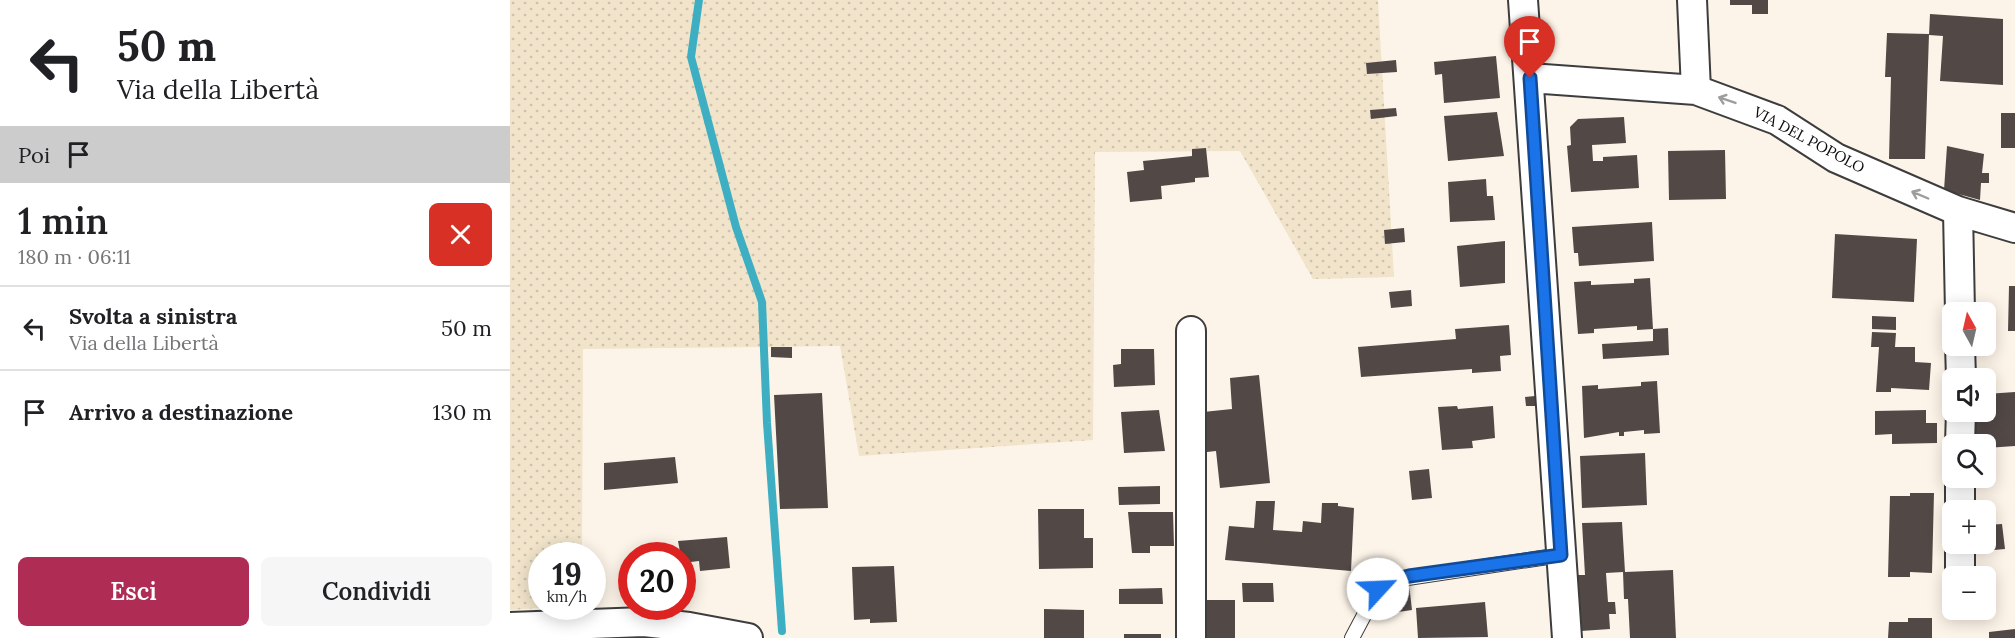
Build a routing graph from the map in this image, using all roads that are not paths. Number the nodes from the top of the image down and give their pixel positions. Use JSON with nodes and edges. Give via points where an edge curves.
{"nodes":[{"id":1,"x":1523,"y":0,"type":"edge"},
{"id":2,"x":1692,"y":0,"type":"edge"},
{"id":3,"x":1530,"y":78,"type":"junction"},
{"id":4,"x":1696,"y":90,"type":"junction"},
{"id":5,"x":1958,"y":211,"type":"junction"},
{"id":6,"x":2015,"y":228,"type":"edge"},
{"id":7,"x":1960,"y":302,"type":"edge"},
{"id":8,"x":1191,"y":331,"type":"dead end"},
{"id":9,"x":1561,"y":555,"type":"junction"},
{"id":10,"x":510,"y":627,"type":"edge"},
{"id":11,"x":748,"y":638,"type":"edge"},
{"id":12,"x":1191,"y":638,"type":"edge"},
{"id":13,"x":1352,"y":638,"type":"edge"},
{"id":14,"x":1567,"y":638,"type":"edge"}],
"edges":[{"from":1,"to":3,"type":"street"},
{"from":2,"to":4,"type":"street"},
{"from":3,"to":4,"type":"street","name":"VIA DEL POPOLO"},
{"from":3,"to":9,"type":"street"},
{"from":5,"to":4,"type":"street","name":"VIA DEL POPOLO","one_way":true,"via":[[1836,158],[1777,120]]},
{"from":5,"to":6,"type":"street","name":"VIA DEL POPOLO"},
{"from":5,"to":7,"type":"street"},
{"from":8,"to":12,"type":"street"},
{"from":9,"to":13,"type":"lane","via":[[1388,581],[1378,589]]},
{"from":9,"to":14,"type":"street"},
{"from":10,"to":11,"type":"street","via":[[644,622]]}]}
